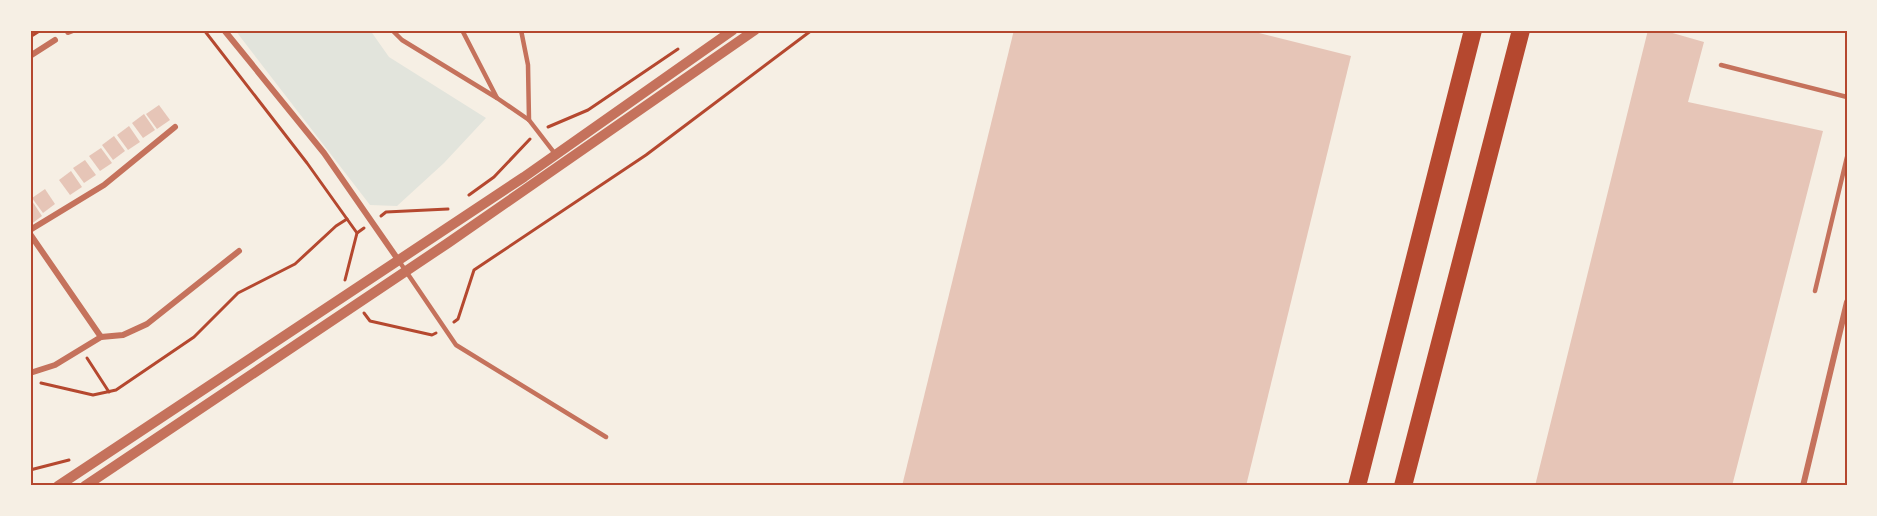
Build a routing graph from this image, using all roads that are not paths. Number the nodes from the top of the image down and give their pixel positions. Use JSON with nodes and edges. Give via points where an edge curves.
{"nodes":[{"id":1,"x":224,"y":30,"type":"edge"},
{"id":2,"x":392,"y":30,"type":"edge"},
{"id":3,"x":462,"y":30,"type":"edge"},
{"id":4,"x":521,"y":30,"type":"edge"},
{"id":5,"x":733,"y":30,"type":"edge"},
{"id":6,"x":755,"y":30,"type":"edge"},
{"id":7,"x":1473,"y":30,"type":"edge"},
{"id":8,"x":1521,"y":30,"type":"edge"},
{"id":9,"x":55,"y":40,"type":"dead end"},
{"id":10,"x":30,"y":56,"type":"edge"},
{"id":11,"x":1721,"y":65,"type":"dead end"},
{"id":12,"x":1847,"y":97,"type":"edge"},
{"id":13,"x":497,"y":98,"type":"junction"},
{"id":14,"x":529,"y":120,"type":"junction"},
{"id":15,"x":175,"y":127,"type":"dead end"},
{"id":16,"x":556,"y":155,"type":"junction"},
{"id":17,"x":1847,"y":157,"type":"edge"},
{"id":18,"x":30,"y":232,"type":"edge"},
{"id":19,"x":239,"y":251,"type":"dead end"},
{"id":20,"x":399,"y":261,"type":"junction"},
{"id":21,"x":405,"y":272,"type":"junction"},
{"id":22,"x":1815,"y":291,"type":"dead end"},
{"id":23,"x":1847,"y":302,"type":"edge"},
{"id":24,"x":1844,"y":330,"type":"edge"},
{"id":25,"x":100,"y":337,"type":"junction"},
{"id":26,"x":30,"y":373,"type":"edge"},
{"id":27,"x":606,"y":437,"type":"dead end"},
{"id":28,"x":68,"y":479,"type":"junction"},
{"id":29,"x":48,"y":486,"type":"edge"},
{"id":30,"x":58,"y":486,"type":"edge"},
{"id":31,"x":85,"y":486,"type":"edge"},
{"id":32,"x":1357,"y":486,"type":"edge"},
{"id":33,"x":1403,"y":486,"type":"edge"},
{"id":34,"x":1803,"y":486,"type":"edge"}],
"edges":[{"from":1,"to":20,"type":"street","via":[[324,153]]},
{"from":2,"to":13,"type":"lane"},
{"from":3,"to":13,"type":"lane"},
{"from":4,"to":14,"type":"lane","via":[[528,65]]},
{"from":5,"to":16,"type":"street"},
{"from":6,"to":21,"type":"street"},
{"from":7,"to":32,"type":"highway"},
{"from":8,"to":33,"type":"highway"},
{"from":9,"to":10,"type":"street"},
{"from":11,"to":12,"type":"lane"},
{"from":13,"to":14,"type":"lane"},
{"from":14,"to":16,"type":"lane"},
{"from":15,"to":18,"type":"street","via":[[104,185]]},
{"from":16,"to":20,"type":"street"},
{"from":17,"to":22,"type":"lane"},
{"from":18,"to":25,"type":"street"},
{"from":19,"to":25,"type":"street","via":[[147,324],[123,335]]},
{"from":20,"to":21,"type":"lane"},
{"from":20,"to":28,"type":"street"},
{"from":21,"to":27,"type":"lane","via":[[456,345]]},
{"from":21,"to":31,"type":"street"},
{"from":23,"to":24,"type":"street"},
{"from":24,"to":34,"type":"street"},
{"from":25,"to":26,"type":"street","via":[[55,365]]},
{"from":28,"to":29,"type":"street"},
{"from":28,"to":30,"type":"street"}]}
